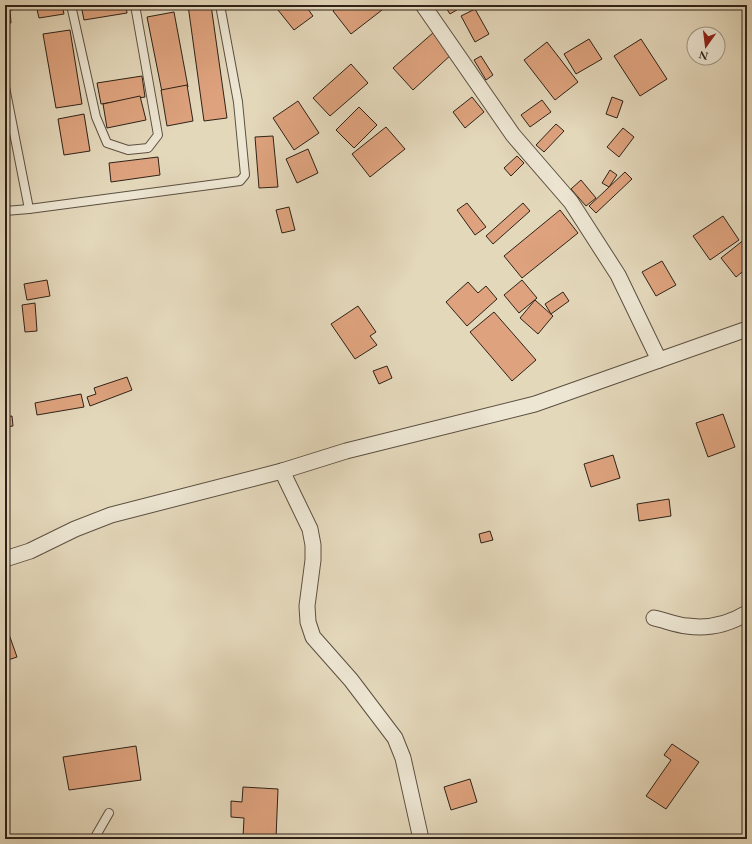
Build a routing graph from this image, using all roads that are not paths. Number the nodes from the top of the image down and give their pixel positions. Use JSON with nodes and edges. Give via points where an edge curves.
{"nodes":[{"id":1,"x":71,"y":5,"type":"edge"},
{"id":2,"x":134,"y":5,"type":"edge"},
{"id":3,"x":220,"y":5,"type":"edge"},
{"id":4,"x":423,"y":5,"type":"edge"},
{"id":5,"x":5,"y":87,"type":"edge"},
{"id":6,"x":29,"y":209,"type":"junction"},
{"id":7,"x":5,"y":210,"type":"edge"},
{"id":8,"x":747,"y":328,"type":"edge"},
{"id":9,"x":659,"y":360,"type":"junction"},
{"id":10,"x":282,"y":471,"type":"junction"},
{"id":11,"x":5,"y":560,"type":"edge"},
{"id":12,"x":747,"y":613,"type":"edge"},
{"id":13,"x":654,"y":618,"type":"dead end"},
{"id":14,"x":108,"y":813,"type":"dead end"},
{"id":15,"x":94,"y":839,"type":"edge"},
{"id":16,"x":421,"y":839,"type":"edge"}],
"edges":[{"from":1,"to":2,"type":"lane","via":[[96,116],[107,143],[128,150],[148,148],[158,135]]},
{"from":3,"to":6,"type":"lane","via":[[238,102],[245,175],[240,181]]},
{"from":4,"to":9,"type":"street","via":[[513,135],[571,202],[618,275]]},
{"from":5,"to":6,"type":"lane"},
{"from":6,"to":7,"type":"lane"},
{"from":8,"to":9,"type":"street"},
{"from":9,"to":10,"type":"street","via":[[535,404],[346,451]]},
{"from":10,"to":11,"type":"street","via":[[111,515]]},
{"from":10,"to":16,"type":"street","via":[[310,530],[313,545],[306,606],[313,637],[351,680],[394,738],[403,758]]},
{"from":12,"to":13,"type":"street","via":[[714,626],[686,626]]},
{"from":14,"to":15,"type":"lane"}]}
